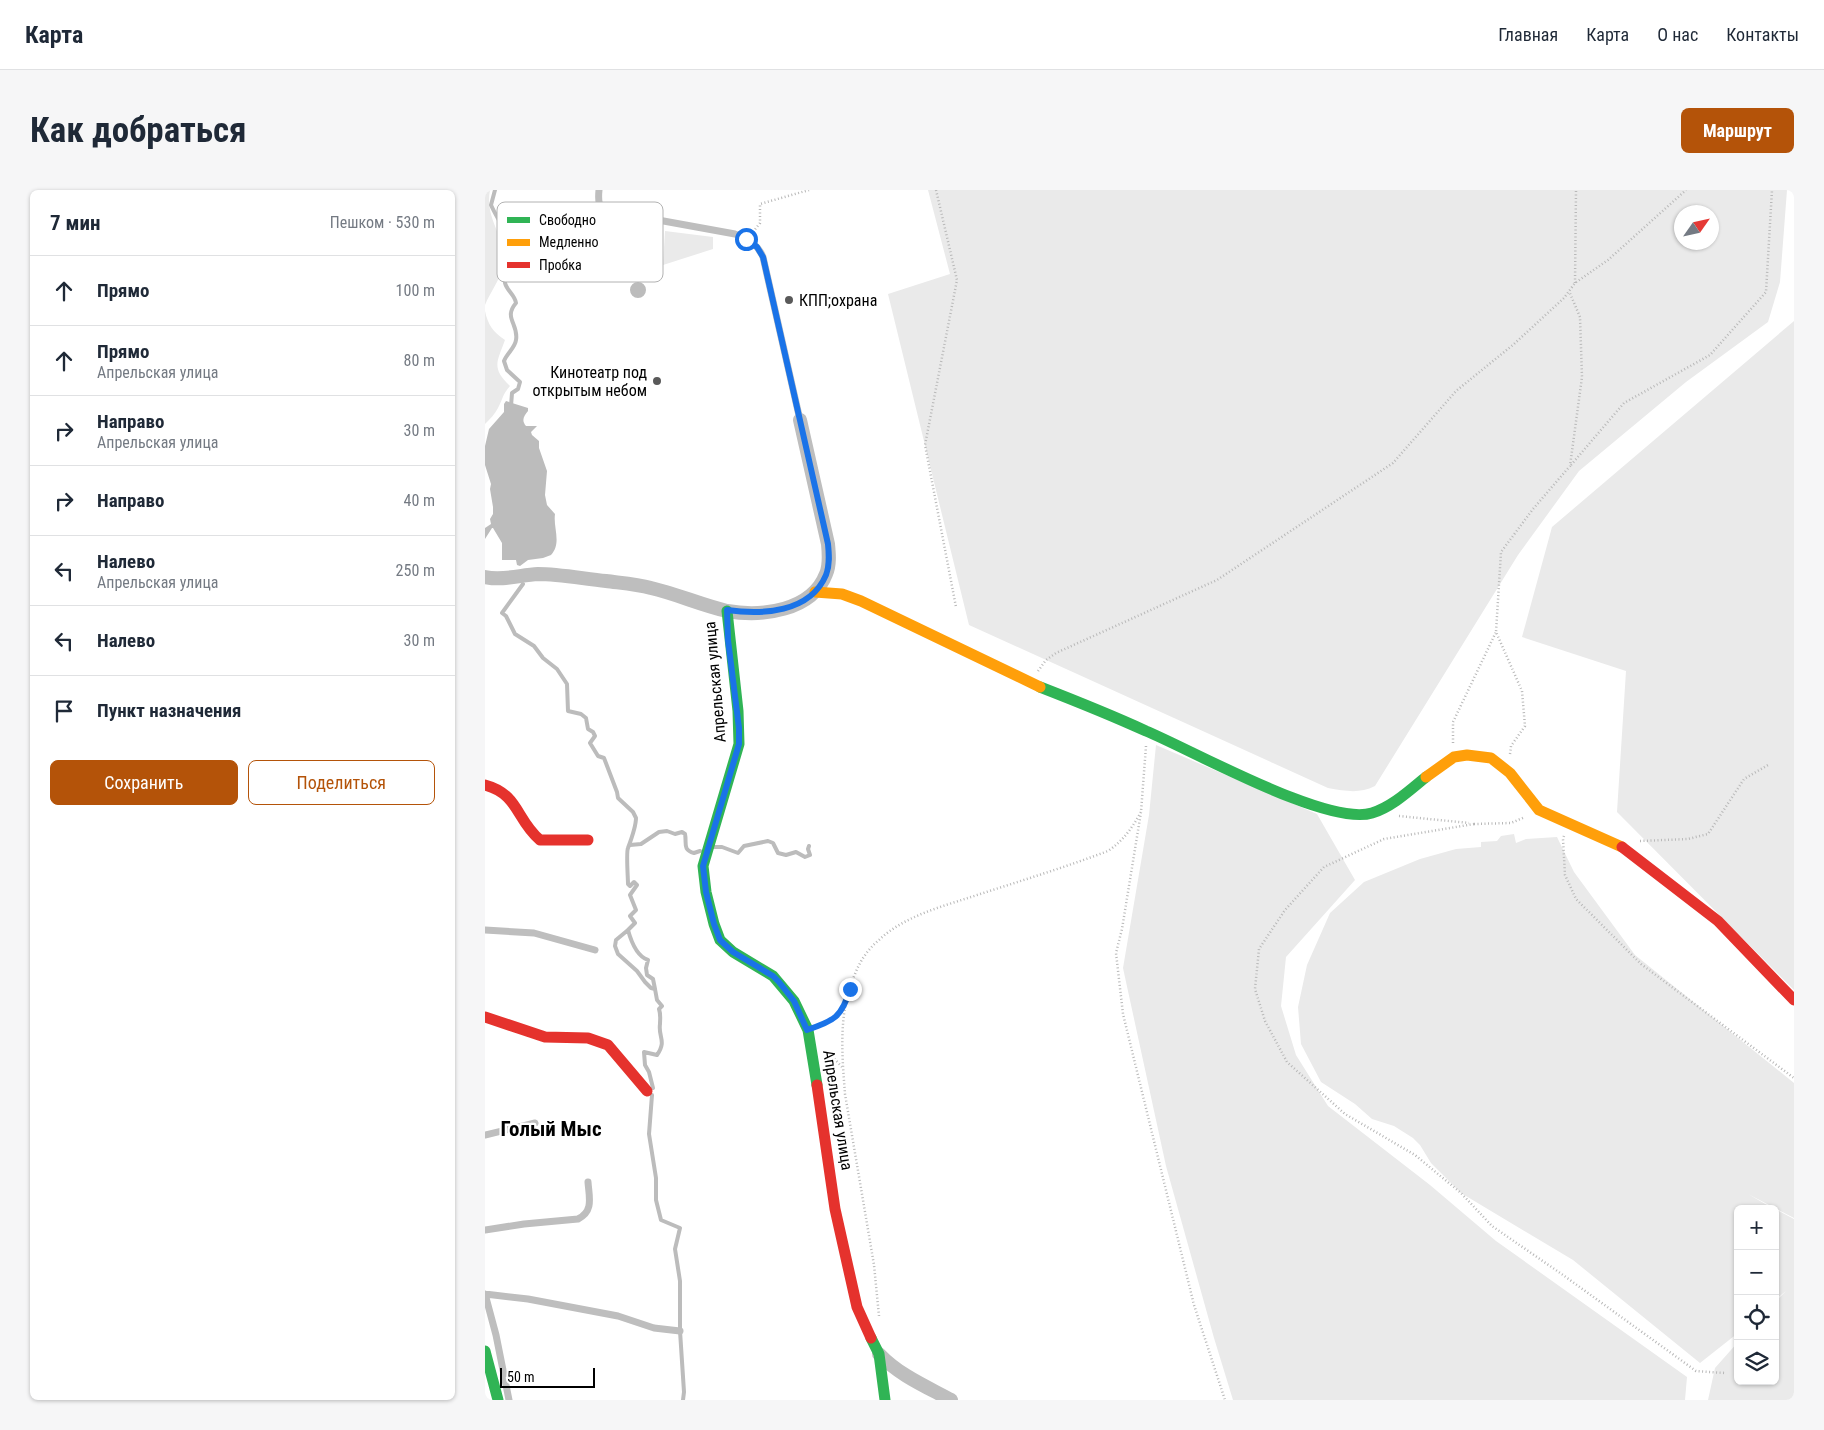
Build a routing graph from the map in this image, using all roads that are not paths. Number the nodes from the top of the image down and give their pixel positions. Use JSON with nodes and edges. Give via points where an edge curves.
{"nodes":[{"id":1,"x":663,"y":221,"type":"edge"},
{"id":2,"x":801,"y":420,"type":"joint"},
{"id":3,"x":485,"y":576,"type":"edge"},
{"id":4,"x":815,"y":592,"type":"junction"},
{"id":5,"x":727,"y":610,"type":"junction"},
{"id":6,"x":485,"y":785,"type":"edge"},
{"id":7,"x":588,"y":840,"type":"dead end"},
{"id":8,"x":485,"y":930,"type":"edge"},
{"id":9,"x":595,"y":950,"type":"dead end"},
{"id":10,"x":1794,"y":1000,"type":"edge"},
{"id":11,"x":485,"y":1017,"type":"edge"},
{"id":12,"x":647,"y":1091,"type":"dead end"},
{"id":13,"x":535,"y":1123,"type":"dead end"},
{"id":14,"x":485,"y":1135,"type":"edge"},
{"id":15,"x":588,"y":1182,"type":"dead end"},
{"id":16,"x":485,"y":1230,"type":"edge"},
{"id":17,"x":485,"y":1294,"type":"edge"},
{"id":18,"x":680,"y":1331,"type":"dead end"},
{"id":19,"x":485,"y":1352,"type":"edge"},
{"id":20,"x":879,"y":1354,"type":"junction"},
{"id":21,"x":498,"y":1400,"type":"edge"},
{"id":22,"x":509,"y":1400,"type":"edge"},
{"id":23,"x":885,"y":1400,"type":"edge"},
{"id":24,"x":951,"y":1400,"type":"edge"}],
"edges":[{"from":1,"to":2,"type":"lane","via":[[735,234],[757,247],[763,257]]},
{"from":2,"to":4,"type":"street","via":[[828,544],[826,574]]},
{"from":3,"to":5,"type":"street","via":[[505,579],[538,574],[607,581],[651,588]]},
{"from":4,"to":5,"type":"street","via":[[798,604],[777,610]]},
{"from":4,"to":10,"type":"street","via":[[842,594],[861,601],[1031,683],[1147,731],[1267,788],[1335,812],[1372,813],[1398,799],[1454,757],[1491,758],[1510,773],[1539,810],[1629,851],[1718,921]]},
{"from":5,"to":20,"type":"street","name":"Апрельская улица","via":[[739,744],[703,866],[706,892],[720,940],[779,982],[794,1001],[807,1030],[835,1209],[857,1307]]},
{"from":6,"to":7,"type":"street","via":[[499,789],[511,799],[531,831],[541,840]]},
{"from":8,"to":9,"type":"lane","via":[[534,932]]},
{"from":11,"to":12,"type":"street","via":[[545,1037],[588,1038],[608,1045]]},
{"from":13,"to":14,"type":"lane"},
{"from":15,"to":16,"type":"lane","via":[[590,1204],[584,1216],[578,1219]]},
{"from":17,"to":18,"type":"lane","via":[[618,1316],[654,1328]]},
{"from":17,"to":22,"type":"lane"},
{"from":19,"to":21,"type":"street"},
{"from":20,"to":23,"type":"street","name":"Апрельская улица"},
{"from":20,"to":24,"type":"street","name":"Апрельская улица","via":[[903,1374]]}]}
